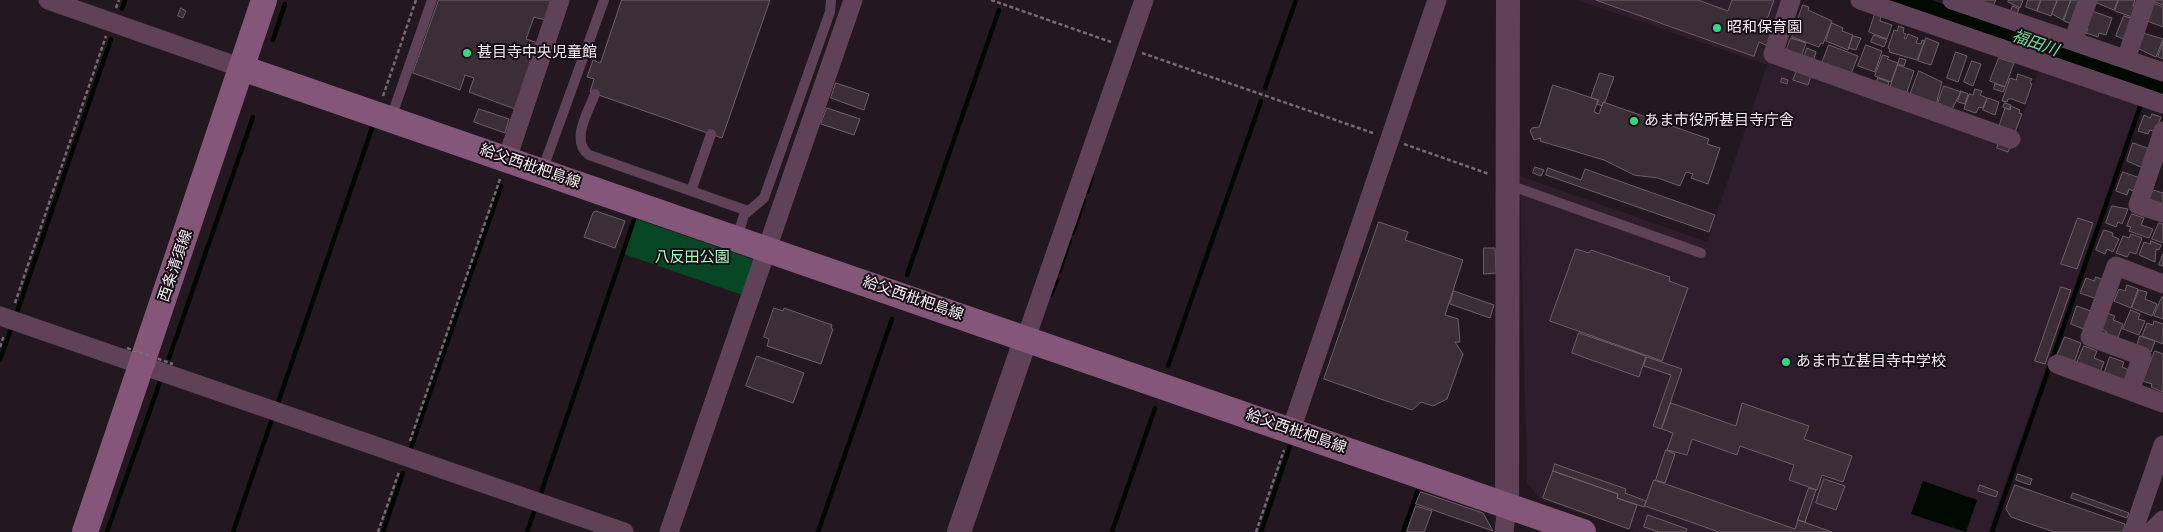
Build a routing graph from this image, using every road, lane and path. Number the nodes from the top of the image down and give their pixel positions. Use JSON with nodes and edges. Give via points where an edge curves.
{"nodes":[{"id":1,"x":48,"y":0,"type":"edge"},
{"id":2,"x":118,"y":0,"type":"edge"},
{"id":3,"x":264,"y":0,"type":"edge"},
{"id":4,"x":416,"y":0,"type":"edge"},
{"id":5,"x":432,"y":0,"type":"edge"},
{"id":6,"x":560,"y":0,"type":"edge"},
{"id":7,"x":604,"y":0,"type":"edge"},
{"id":8,"x":831,"y":0,"type":"edge"},
{"id":9,"x":853,"y":0,"type":"edge"},
{"id":10,"x":990,"y":0,"type":"edge"},
{"id":11,"x":1144,"y":0,"type":"edge"},
{"id":12,"x":1437,"y":0,"type":"edge"},
{"id":13,"x":1508,"y":0,"type":"edge"},
{"id":14,"x":1791,"y":0,"type":"edge"},
{"id":15,"x":1860,"y":0,"type":"edge"},
{"id":16,"x":1952,"y":0,"type":"edge"},
{"id":17,"x":2088,"y":0,"type":"edge"},
{"id":18,"x":2146,"y":0,"type":"edge"},
{"id":19,"x":111,"y":22,"type":"junction"},
{"id":20,"x":2074,"y":41,"type":"junction"},
{"id":21,"x":1128,"y":48,"type":"junction"},
{"id":22,"x":2126,"y":59,"type":"junction"},
{"id":23,"x":242,"y":68,"type":"junction"},
{"id":24,"x":2163,"y":72,"type":"edge"},
{"id":25,"x":595,"y":94,"type":"dead end"},
{"id":26,"x":2163,"y":104,"type":"edge"},
{"id":27,"x":384,"y":116,"type":"junction"},
{"id":28,"x":2163,"y":130,"type":"edge"},
{"id":29,"x":711,"y":134,"type":"dead end"},
{"id":30,"x":1390,"y":139,"type":"junction"},
{"id":31,"x":2011,"y":139,"type":"dead end"},
{"id":32,"x":507,"y":159,"type":"junction"},
{"id":33,"x":542,"y":171,"type":"junction"},
{"id":34,"x":1509,"y":183,"type":"junction"},
{"id":35,"x":691,"y":191,"type":"junction"},
{"id":36,"x":748,"y":211,"type":"junction"},
{"id":37,"x":2163,"y":213,"type":"edge"},
{"id":38,"x":737,"y":238,"type":"junction"},
{"id":39,"x":767,"y":249,"type":"junction"},
{"id":40,"x":1702,"y":253,"type":"dead end"},
{"id":41,"x":2163,"y":284,"type":"edge"},
{"id":42,"x":5,"y":317,"type":"edge"},
{"id":43,"x":1026,"y":338,"type":"junction"},
{"id":44,"x":0,"y":347,"type":"edge"},
{"id":45,"x":135,"y":357,"type":"junction"},
{"id":46,"x":173,"y":364,"type":"dead end"},
{"id":47,"x":2057,"y":364,"type":"dead end"},
{"id":48,"x":2130,"y":391,"type":"junction"},
{"id":49,"x":2163,"y":403,"type":"edge"},
{"id":50,"x":1290,"y":430,"type":"junction"},
{"id":51,"x":2163,"y":445,"type":"edge"},
{"id":52,"x":404,"y":456,"type":"junction"},
{"id":53,"x":1507,"y":505,"type":"junction"},
{"id":54,"x":2163,"y":520,"type":"edge"},
{"id":55,"x":612,"y":530,"type":"edge"},
{"id":56,"x":85,"y":532,"type":"edge"},
{"id":57,"x":378,"y":532,"type":"edge"},
{"id":58,"x":669,"y":532,"type":"edge"},
{"id":59,"x":959,"y":532,"type":"edge"},
{"id":60,"x":1256,"y":532,"type":"edge"},
{"id":61,"x":1504,"y":532,"type":"edge"},
{"id":62,"x":1583,"y":532,"type":"edge"},
{"id":63,"x":2133,"y":532,"type":"edge"},
{"id":64,"x":2151,"y":532,"type":"edge"}],
"edges":[{"from":1,"to":19,"type":"street"},
{"from":2,"to":19,"type":"path"},
{"from":3,"to":23,"type":"main road","name":"西条清須線"},
{"from":4,"to":27,"type":"path"},
{"from":5,"to":27,"type":"lane"},
{"from":6,"to":32,"type":"street"},
{"from":7,"to":33,"type":"lane"},
{"from":8,"to":36,"type":"lane","via":[[830,12],[764,198]]},
{"from":9,"to":39,"type":"street"},
{"from":10,"to":21,"type":"path"},
{"from":11,"to":21,"type":"street"},
{"from":12,"to":30,"type":"street"},
{"from":13,"to":34,"type":"street"},
{"from":14,"to":31,"type":"street","via":[[1773,54]]},
{"from":15,"to":26,"type":"street"},
{"from":16,"to":20,"type":"street"},
{"from":17,"to":20,"type":"street"},
{"from":18,"to":22,"type":"street"},
{"from":19,"to":23,"type":"street"},
{"from":19,"to":42,"type":"path"},
{"from":20,"to":22,"type":"street"},
{"from":21,"to":30,"type":"path"},
{"from":21,"to":43,"type":"street"},
{"from":22,"to":24,"type":"street"},
{"from":23,"to":27,"type":"main road","name":"給父西枇杷島線"},
{"from":23,"to":45,"type":"main road","name":"西条清須線"},
{"from":25,"to":35,"type":"lane","via":[[580,136],[583,151]]},
{"from":27,"to":32,"type":"main road","name":"給父西枇杷島線"},
{"from":28,"to":37,"type":"street","via":[[2138,205]]},
{"from":29,"to":35,"type":"lane"},
{"from":30,"to":34,"type":"path"},
{"from":30,"to":50,"type":"street"},
{"from":32,"to":33,"type":"main road","name":"給父西枇杷島線"},
{"from":32,"to":52,"type":"path"},
{"from":33,"to":38,"type":"main road","name":"給父西枇杷島線"},
{"from":34,"to":40,"type":"lane"},
{"from":34,"to":53,"type":"street"},
{"from":35,"to":36,"type":"lane"},
{"from":36,"to":38,"type":"lane"},
{"from":38,"to":39,"type":"main road","name":"給父西枇杷島線"},
{"from":39,"to":43,"type":"main road","name":"給父西枇杷島線"},
{"from":39,"to":58,"type":"street"},
{"from":41,"to":48,"type":"street","via":[[2116,266],[2090,338],[2142,356]]},
{"from":42,"to":44,"type":"path"},
{"from":42,"to":45,"type":"street"},
{"from":43,"to":50,"type":"main road","name":"給父西枇杷島線"},
{"from":43,"to":59,"type":"street"},
{"from":45,"to":46,"type":"path","bridge":true},
{"from":45,"to":52,"type":"street"},
{"from":45,"to":56,"type":"main road","name":"西条清須線"},
{"from":47,"to":48,"type":"street"},
{"from":48,"to":49,"type":"street"},
{"from":50,"to":53,"type":"main road","name":"給父西枇杷島線"},
{"from":50,"to":60,"type":"path"},
{"from":51,"to":63,"type":"street"},
{"from":52,"to":55,"type":"street"},
{"from":52,"to":57,"type":"path"},
{"from":53,"to":61,"type":"street"},
{"from":53,"to":62,"type":"main road","name":"給父西枇杷島線"},
{"from":54,"to":64,"type":"street"}]}
